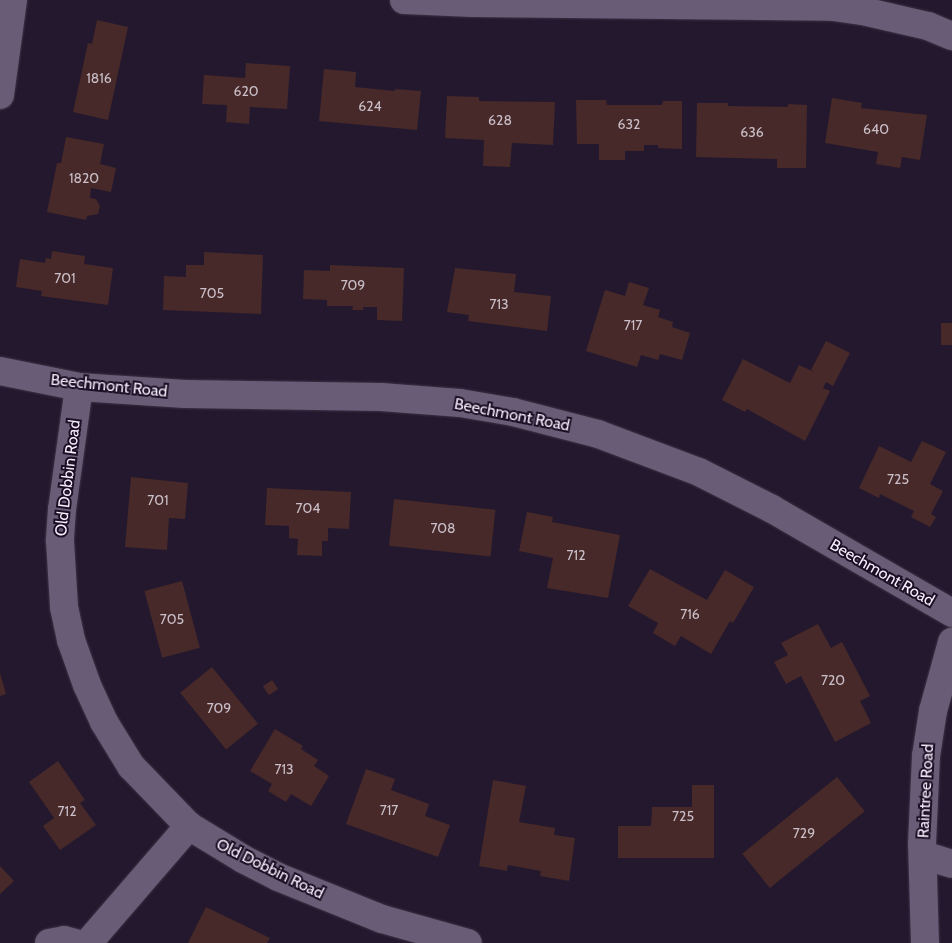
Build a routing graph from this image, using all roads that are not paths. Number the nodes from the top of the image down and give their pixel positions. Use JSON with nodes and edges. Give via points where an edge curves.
{"nodes":[{"id":1,"x":13,"y":0,"type":"edge"},
{"id":2,"x":404,"y":0,"type":"edge"},
{"id":3,"x":791,"y":3,"type":"edge"},
{"id":4,"x":952,"y":36,"type":"edge"},
{"id":5,"x":0,"y":95,"type":"edge"},
{"id":6,"x":0,"y":372,"type":"edge"},
{"id":7,"x":79,"y":387,"type":"junction"},
{"id":8,"x":952,"y":614,"type":"edge"},
{"id":9,"x":952,"y":642,"type":"edge"},
{"id":10,"x":189,"y":826,"type":"junction"},
{"id":11,"x":923,"y":855,"type":"junction"},
{"id":12,"x":952,"y":864,"type":"edge"},
{"id":13,"x":49,"y":943,"type":"edge"},
{"id":14,"x":75,"y":943,"type":"edge"},
{"id":15,"x":88,"y":943,"type":"edge"},
{"id":16,"x":468,"y":943,"type":"edge"},
{"id":17,"x":925,"y":943,"type":"edge"}],
"edges":[{"from":1,"to":5,"type":"street"},
{"from":2,"to":3,"type":"street","via":[[492,4]]},
{"from":3,"to":4,"type":"street","via":[[863,11],[928,26]]},
{"from":6,"to":7,"type":"street","name":"Beechmont Road"},
{"from":7,"to":8,"type":"street","name":"Beechmont Road","via":[[186,394],[381,397],[460,403],[513,412],[598,434],[699,472],[772,509]]},
{"from":7,"to":10,"type":"street","name":"Old Dobbin Road","via":[[60,541],[64,607],[71,640],[104,722],[131,766]]},
{"from":9,"to":11,"type":"street","name":"Raintree Road","via":[[933,711],[926,756]]},
{"from":10,"to":15,"type":"street"},
{"from":10,"to":16,"type":"street","name":"Old Dobbin Road","via":[[278,877],[382,918]]},
{"from":11,"to":12,"type":"street"},
{"from":11,"to":17,"type":"street","name":"Raintree Road"},
{"from":13,"to":14,"type":"street","via":[[64,940]]}]}
